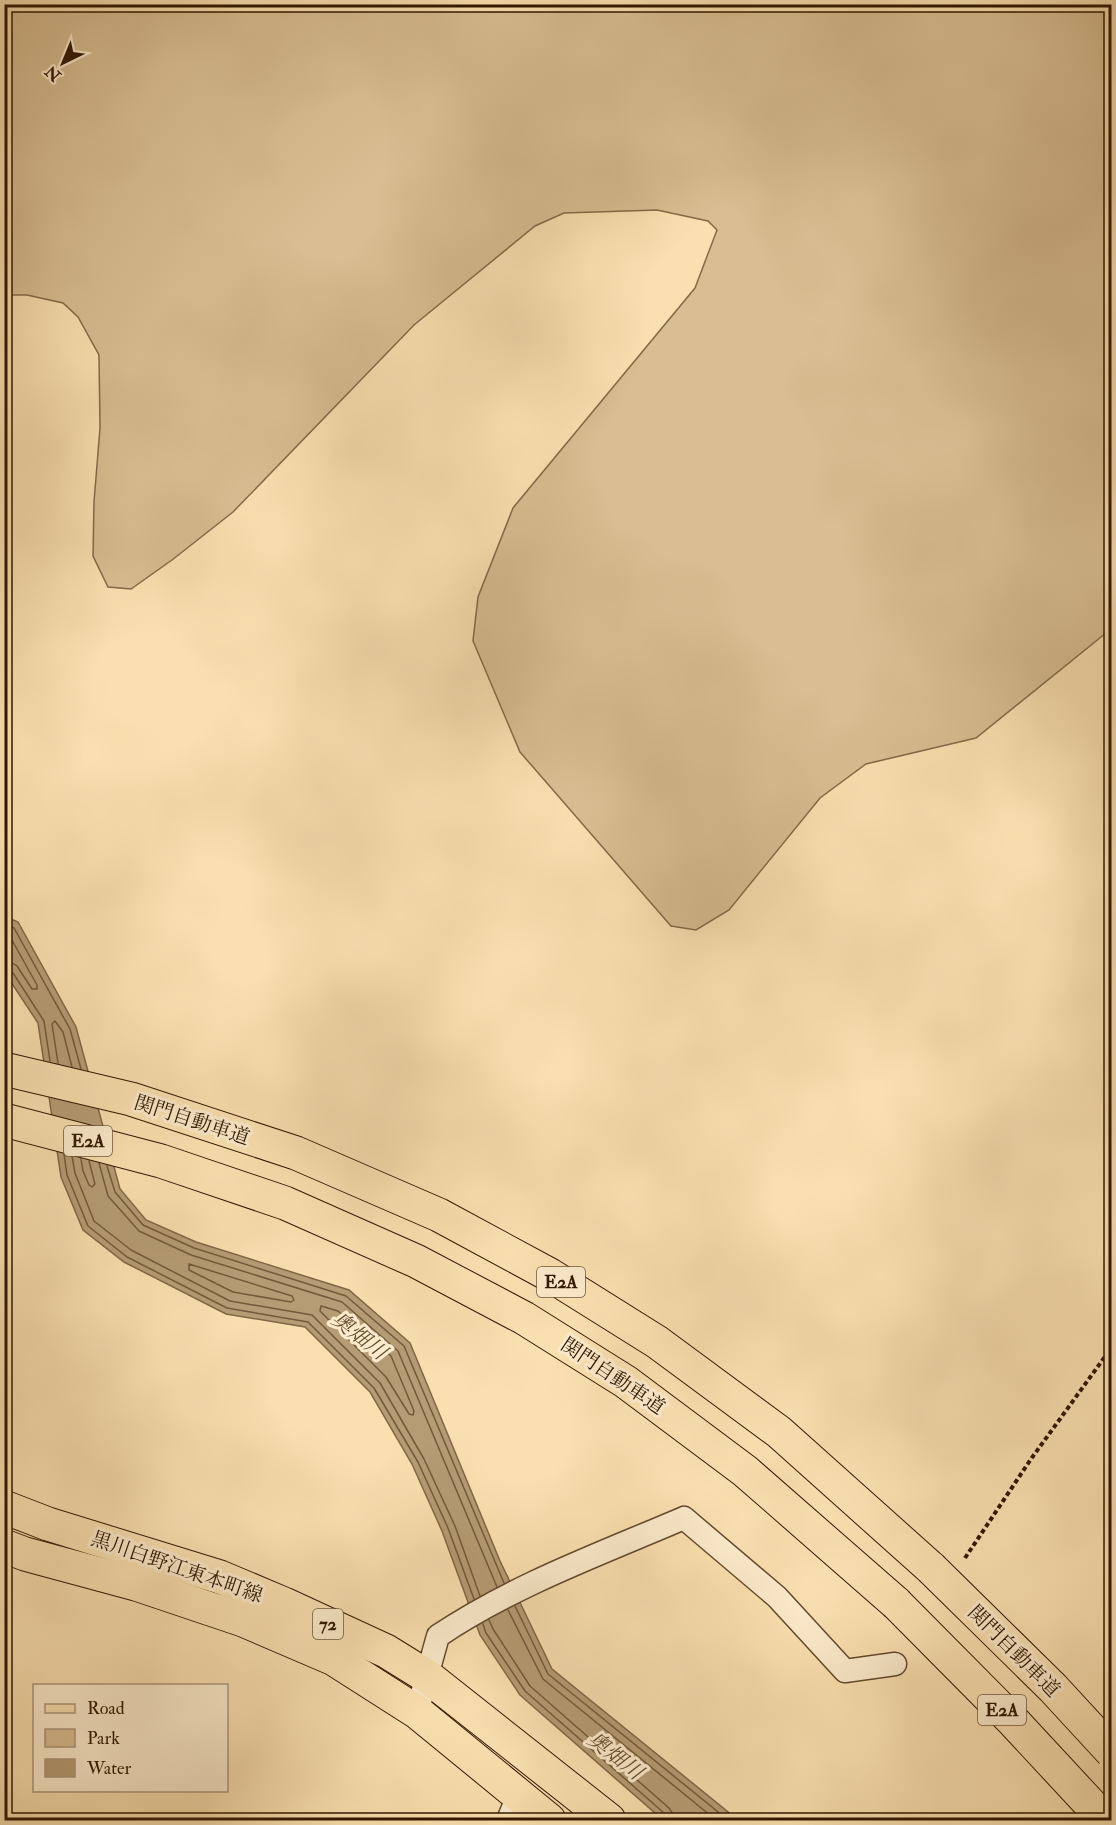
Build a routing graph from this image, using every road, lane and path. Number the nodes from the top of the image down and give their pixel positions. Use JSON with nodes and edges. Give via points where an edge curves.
{"nodes":[{"id":1,"x":4,"y":1069,"type":"edge"},
{"id":2,"x":10,"y":1121,"type":"edge"},
{"id":3,"x":1112,"y":1347,"type":"edge"},
{"id":4,"x":4,"y":1508,"type":"edge"},
{"id":5,"x":4,"y":1546,"type":"edge"},
{"id":6,"x":945,"y":1567,"type":"junction"},
{"id":7,"x":895,"y":1664,"type":"dead end"},
{"id":8,"x":428,"y":1677,"type":"junction"},
{"id":9,"x":417,"y":1712,"type":"junction"},
{"id":10,"x":1112,"y":1752,"type":"edge"},
{"id":11,"x":513,"y":1808,"type":"edge"},
{"id":12,"x":549,"y":1821,"type":"edge"},
{"id":13,"x":609,"y":1821,"type":"edge"},
{"id":14,"x":1105,"y":1821,"type":"edge"}],
"edges":[{"from":1,"to":6,"type":"main road","name":"関門自動車道","number":"E2A","via":[[131,1099],[296,1153],[439,1215],[550,1275],[657,1342],[779,1432]]},
{"from":2,"to":14,"type":"main road","name":"関門自動車道","number":"E2A","bridge":true,"via":[[161,1161],[285,1203],[416,1261],[524,1318],[626,1382],[745,1471],[896,1603]]},
{"from":3,"to":6,"type":"path","via":[[1031,1459]]},
{"from":4,"to":8,"type":"main road","name":"黒川白野江東本町線","number":"72","via":[[220,1577],[386,1651]]},
{"from":5,"to":9,"type":"main road","name":"黒川白野江東本町線","number":"72","via":[[243,1620],[334,1659]]},
{"from":6,"to":10,"type":"main road","name":"関門自動車道","number":"E2A","bridge":true},
{"from":7,"to":8,"type":"street","via":[[845,1671],[777,1597],[684,1518],[518,1589],[465,1618],[438,1636]]},
{"from":8,"to":9,"type":"street"},
{"from":8,"to":13,"type":"main road","name":"黒川白野江東本町線","number":"72"},
{"from":9,"to":11,"type":"main road","name":"黒川白野江東本町線","number":"72"},
{"from":11,"to":12,"type":"main road","name":"黒川白野江東本町線","number":"72"}]}
